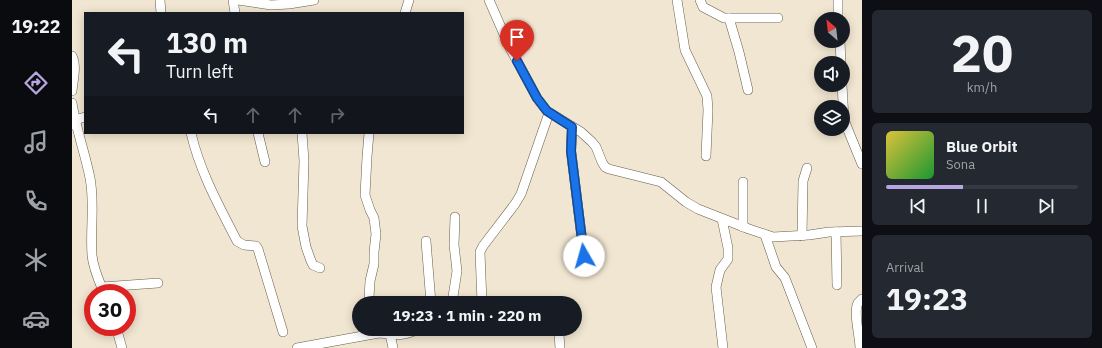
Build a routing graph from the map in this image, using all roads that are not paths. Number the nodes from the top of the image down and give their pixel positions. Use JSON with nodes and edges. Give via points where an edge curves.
{"nodes":[{"id":1,"x":160,"y":0,"type":"edge"},
{"id":2,"x":233,"y":0,"type":"edge"},
{"id":3,"x":238,"y":0,"type":"edge"},
{"id":4,"x":314,"y":0,"type":"edge"},
{"id":5,"x":408,"y":0,"type":"edge"},
{"id":6,"x":489,"y":0,"type":"edge"},
{"id":7,"x":677,"y":0,"type":"edge"},
{"id":8,"x":700,"y":0,"type":"edge"},
{"id":9,"x":838,"y":0,"type":"edge"},
{"id":10,"x":267,"y":2,"type":"edge"},
{"id":11,"x":285,"y":9,"type":"edge"},
{"id":12,"x":161,"y":12,"type":"edge"},
{"id":13,"x":235,"y":12,"type":"edge"},
{"id":14,"x":405,"y":12,"type":"edge"},
{"id":15,"x":838,"y":12,"type":"edge"},
{"id":16,"x":729,"y":18,"type":"junction"},
{"id":17,"x":778,"y":18,"type":"dead end"},
{"id":18,"x":72,"y":56,"type":"edge"},
{"id":19,"x":748,"y":90,"type":"dead end"},
{"id":20,"x":72,"y":91,"type":"edge"},
{"id":21,"x":842,"y":92,"type":"edge"},
{"id":22,"x":72,"y":103,"type":"edge"},
{"id":23,"x":550,"y":113,"type":"junction"},
{"id":24,"x":84,"y":118,"type":"edge"},
{"id":25,"x":73,"y":123,"type":"edge"},
{"id":26,"x":572,"y":127,"type":"junction"},
{"id":27,"x":191,"y":134,"type":"edge"},
{"id":28,"x":258,"y":134,"type":"edge"},
{"id":29,"x":302,"y":134,"type":"edge"},
{"id":30,"x":369,"y":134,"type":"edge"},
{"id":31,"x":706,"y":156,"type":"dead end"},
{"id":32,"x":861,"y":160,"type":"edge"},
{"id":33,"x":265,"y":162,"type":"dead end"},
{"id":34,"x":807,"y":168,"type":"dead end"},
{"id":35,"x":743,"y":182,"type":"dead end"},
{"id":36,"x":455,"y":217,"type":"dead end"},
{"id":37,"x":722,"y":219,"type":"junction"},
{"id":38,"x":744,"y":227,"type":"junction"},
{"id":39,"x":862,"y":231,"type":"edge"},
{"id":40,"x":836,"y":232,"type":"junction"},
{"id":41,"x":765,"y":235,"type":"junction"},
{"id":42,"x":802,"y":236,"type":"junction"},
{"id":43,"x":426,"y":241,"type":"dead end"},
{"id":44,"x":584,"y":256,"type":"dead end"},
{"id":45,"x":320,"y":268,"type":"dead end"},
{"id":46,"x":158,"y":283,"type":"dead end"},
{"id":47,"x":101,"y":284,"type":"edge"},
{"id":48,"x":837,"y":285,"type":"dead end"},
{"id":49,"x":136,"y":286,"type":"edge"},
{"id":50,"x":369,"y":296,"type":"edge"},
{"id":51,"x":430,"y":296,"type":"edge"},
{"id":52,"x":453,"y":296,"type":"edge"},
{"id":53,"x":482,"y":296,"type":"edge"},
{"id":54,"x":862,"y":299,"type":"edge"},
{"id":55,"x":282,"y":332,"type":"dead end"},
{"id":56,"x":119,"y":336,"type":"edge"},
{"id":57,"x":363,"y":336,"type":"edge"},
{"id":58,"x":390,"y":336,"type":"edge"},
{"id":59,"x":559,"y":336,"type":"edge"},
{"id":60,"x":122,"y":348,"type":"edge"},
{"id":61,"x":297,"y":348,"type":"edge"},
{"id":62,"x":393,"y":348,"type":"edge"},
{"id":63,"x":560,"y":348,"type":"edge"},
{"id":64,"x":723,"y":348,"type":"edge"},
{"id":65,"x":812,"y":348,"type":"edge"},
{"id":66,"x":860,"y":348,"type":"edge"}],
"edges":[{"from":1,"to":12,"type":"street"},
{"from":2,"to":13,"type":"street"},
{"from":3,"to":10,"type":"street"},
{"from":4,"to":11,"type":"street"},
{"from":5,"to":14,"type":"street"},
{"from":6,"to":23,"type":"street","via":[[510,48],[537,98]]},
{"from":7,"to":31,"type":"street","via":[[685,50],[707,96]]},
{"from":8,"to":16,"type":"street","via":[[703,8]]},
{"from":9,"to":15,"type":"street"},
{"from":10,"to":11,"type":"street"},
{"from":16,"to":17,"type":"street"},
{"from":16,"to":19,"type":"street"},
{"from":18,"to":20,"type":"street"},
{"from":21,"to":32,"type":"street","via":[[844,119]]},
{"from":22,"to":25,"type":"street"},
{"from":23,"to":26,"type":"street"},
{"from":23,"to":53,"type":"street","via":[[521,194],[480,252]]},
{"from":24,"to":25,"type":"street"},
{"from":25,"to":47,"type":"street","via":[[90,178],[92,255]]},
{"from":26,"to":37,"type":"street","via":[[592,142],[605,167],[661,182],[692,206]]},
{"from":26,"to":44,"type":"street","via":[[571,151]]},
{"from":27,"to":55,"type":"street","via":[[208,183],[237,241],[256,246],[258,249]]},
{"from":28,"to":33,"type":"street"},
{"from":29,"to":45,"type":"street","via":[[302,224],[311,261]]},
{"from":30,"to":50,"type":"street","via":[[365,195],[376,226]]},
{"from":34,"to":42,"type":"street","via":[[803,181]]},
{"from":35,"to":38,"type":"street"},
{"from":36,"to":52,"type":"street","via":[[454,245],[458,271]]},
{"from":37,"to":38,"type":"street"},
{"from":37,"to":64,"type":"street","via":[[728,259],[720,270],[716,286]]},
{"from":38,"to":41,"type":"street"},
{"from":39,"to":40,"type":"street"},
{"from":40,"to":42,"type":"street"},
{"from":40,"to":48,"type":"street"},
{"from":41,"to":42,"type":"street"},
{"from":41,"to":65,"type":"street","via":[[776,267],[785,278]]},
{"from":43,"to":51,"type":"street"},
{"from":46,"to":49,"type":"street"},
{"from":54,"to":66,"type":"street","via":[[857,304],[856,313]]},
{"from":56,"to":60,"type":"street"},
{"from":57,"to":61,"type":"street"},
{"from":58,"to":62,"type":"street"},
{"from":59,"to":63,"type":"street"}]}
